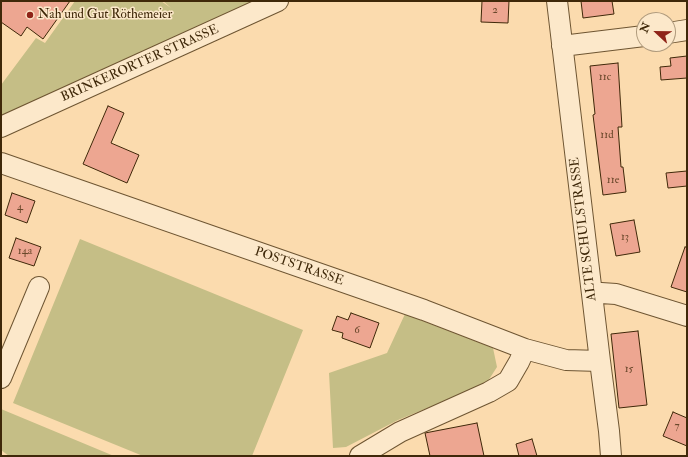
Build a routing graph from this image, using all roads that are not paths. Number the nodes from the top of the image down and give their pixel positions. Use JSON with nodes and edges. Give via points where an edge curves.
{"nodes":[{"id":1,"x":278,"y":1,"type":"edge"},
{"id":2,"x":557,"y":1,"type":"edge"},
{"id":3,"x":687,"y":30,"type":"edge"},
{"id":4,"x":676,"y":32,"type":"edge"},
{"id":5,"x":636,"y":37,"type":"edge"},
{"id":6,"x":562,"y":46,"type":"junction"},
{"id":7,"x":1,"y":127,"type":"edge"},
{"id":8,"x":1,"y":163,"type":"edge"},
{"id":9,"x":39,"y":287,"type":"dead end"},
{"id":10,"x":592,"y":294,"type":"junction"},
{"id":11,"x":687,"y":316,"type":"edge"},
{"id":12,"x":525,"y":348,"type":"junction"},
{"id":13,"x":600,"y":361,"type":"junction"},
{"id":14,"x":1,"y":378,"type":"edge"},
{"id":15,"x":613,"y":455,"type":"edge"},
{"id":16,"x":360,"y":456,"type":"edge"}],
"edges":[{"from":1,"to":7,"type":"street","name":"BRINKERORTER STRASSE"},
{"from":2,"to":6,"type":"street","name":"ALTE SCHULSTRASSE"},
{"from":3,"to":4,"type":"street"},
{"from":5,"to":6,"type":"street"},
{"from":6,"to":10,"type":"street","name":"ALTE SCHULSTRASSE"},
{"from":8,"to":12,"type":"street","name":"POSTSTRASSE","via":[[424,310]]},
{"from":9,"to":14,"type":"street"},
{"from":10,"to":11,"type":"street","via":[[616,294]]},
{"from":10,"to":13,"type":"street","name":"ALTE SCHULSTRASSE"},
{"from":12,"to":13,"type":"street","name":"POSTSTRASSE","via":[[566,360]]},
{"from":12,"to":16,"type":"street","via":[[508,380],[489,392],[400,432]]},
{"from":13,"to":15,"type":"street","name":"ALTE SCHULSTRASSE"}]}
